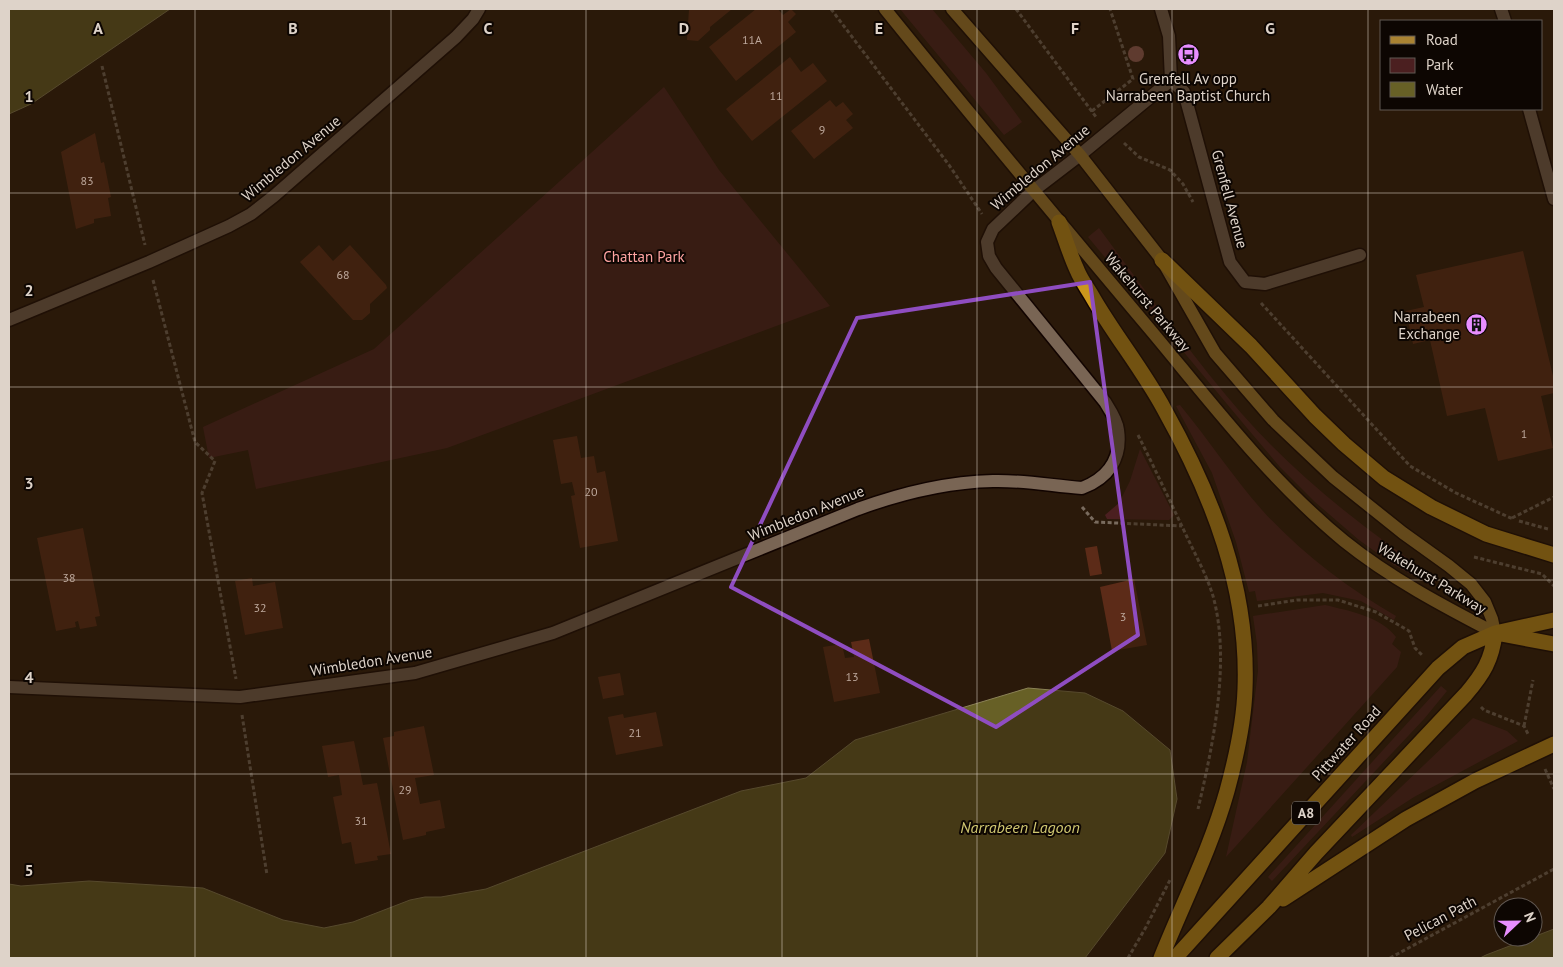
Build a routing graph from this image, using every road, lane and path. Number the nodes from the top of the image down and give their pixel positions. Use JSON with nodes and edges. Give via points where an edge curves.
{"nodes":[{"id":1,"x":479,"y":9,"type":"edge"},
{"id":2,"x":885,"y":9,"type":"edge"},
{"id":3,"x":952,"y":9,"type":"edge"},
{"id":4,"x":1110,"y":9,"type":"edge"},
{"id":5,"x":1161,"y":9,"type":"edge"},
{"id":6,"x":102,"y":66,"type":"dead end"},
{"id":7,"x":1171,"y":80,"type":"junction"},
{"id":8,"x":1529,"y":110,"type":"edge"},
{"id":9,"x":1092,"y":111,"type":"dead end"},
{"id":10,"x":1080,"y":155,"type":"junction"},
{"id":11,"x":1033,"y":191,"type":"junction"},
{"id":12,"x":1554,"y":199,"type":"edge"},
{"id":13,"x":1059,"y":222,"type":"junction"},
{"id":14,"x":1360,"y":255,"type":"dead end"},
{"id":15,"x":1162,"y":260,"type":"junction"},
{"id":16,"x":149,"y":262,"type":"junction"},
{"id":17,"x":9,"y":320,"type":"edge"},
{"id":18,"x":1065,"y":487,"type":"junction"},
{"id":19,"x":1554,"y":497,"type":"edge"},
{"id":20,"x":1511,"y":519,"type":"dead end"},
{"id":21,"x":1182,"y":526,"type":"dead end"},
{"id":22,"x":1554,"y":554,"type":"edge"},
{"id":23,"x":1474,"y":557,"type":"dead end"},
{"id":24,"x":1554,"y":586,"type":"edge"},
{"id":25,"x":1255,"y":606,"type":"dead end"},
{"id":26,"x":1554,"y":620,"type":"edge"},
{"id":27,"x":1495,"y":633,"type":"junction"},
{"id":28,"x":1554,"y":644,"type":"edge"},
{"id":29,"x":1415,"y":648,"type":"dead end"},
{"id":30,"x":1532,"y":680,"type":"dead end"},
{"id":31,"x":9,"y":687,"type":"edge"},
{"id":32,"x":240,"y":698,"type":"junction"},
{"id":33,"x":1524,"y":726,"type":"dead end"},
{"id":34,"x":1554,"y":744,"type":"edge"},
{"id":35,"x":1554,"y":869,"type":"edge"},
{"id":36,"x":267,"y":875,"type":"dead end"},
{"id":37,"x":1269,"y":907,"type":"junction"},
{"id":38,"x":1161,"y":958,"type":"edge"},
{"id":39,"x":1175,"y":958,"type":"edge"},
{"id":40,"x":1217,"y":958,"type":"edge"},
{"id":41,"x":1390,"y":958,"type":"edge"}],
"edges":[{"from":1,"to":16,"type":"street","name":"Wimbledon Avenue","via":[[456,37],[251,214]]},
{"from":2,"to":11,"type":"main road","name":"Wakehurst Parkway"},
{"from":3,"to":10,"type":"main road","name":"Wakehurst Parkway"},
{"from":4,"to":9,"type":"path","via":[[1133,79]]},
{"from":5,"to":7,"type":"street","via":[[1169,36]]},
{"from":6,"to":16,"type":"path"},
{"from":7,"to":10,"type":"street","name":"Wimbledon Avenue"},
{"from":7,"to":14,"type":"street","name":"Grenfell Avenue","via":[[1184,92],[1230,262],[1244,282],[1265,284]]},
{"from":8,"to":12,"type":"street"},
{"from":10,"to":11,"type":"street","name":"Wimbledon Avenue"},
{"from":10,"to":15,"type":"main road","name":"Wakehurst Parkway"},
{"from":11,"to":13,"type":"main road","name":"Wakehurst Parkway"},
{"from":11,"to":18,"type":"street","name":"Wimbledon Avenue","via":[[993,229],[987,242],[989,256],[1105,402],[1118,430],[1114,461],[1106,475],[1082,488]]},
{"from":13,"to":27,"type":"main road","name":"Wakehurst Parkway","via":[[1268,470],[1319,520],[1375,564],[1434,602]]},
{"from":13,"to":38,"type":"highway","via":[[1077,271],[1158,397],[1188,451],[1226,546],[1241,608],[1245,690],[1240,733],[1227,792]]},
{"from":15,"to":22,"type":"highway","via":[[1251,346],[1315,416],[1384,478],[1431,507],[1486,534]]},
{"from":15,"to":27,"type":"main road","name":"Wakehurst Parkway","via":[[1216,353],[1273,420],[1333,477],[1471,584],[1485,602]]},
{"from":16,"to":17,"type":"street","name":"Wimbledon Avenue"},
{"from":16,"to":32,"type":"path","via":[[195,442],[215,461],[202,493]]},
{"from":18,"to":21,"type":"path","via":[[1094,522]]},
{"from":18,"to":32,"type":"street","name":"Wimbledon Avenue","via":[[995,481],[948,484],[886,499],[553,633],[415,673]]},
{"from":19,"to":20,"type":"path"},
{"from":23,"to":24,"type":"path","via":[[1542,574]]},
{"from":25,"to":29,"type":"path","via":[[1298,600],[1338,600],[1376,612],[1409,631]]},
{"from":26,"to":27,"type":"highway","name":"Pittwater Road","number":"A8"},
{"from":27,"to":28,"type":"highway"},
{"from":27,"to":37,"type":"highway","number":"A8","via":[[1490,658],[1472,687]]},
{"from":27,"to":39,"type":"highway","name":"Pittwater Road","number":"A8","via":[[1464,647],[1428,678]]},
{"from":30,"to":33,"type":"path"},
{"from":31,"to":32,"type":"street","name":"Wimbledon Avenue"},
{"from":32,"to":36,"type":"path"},
{"from":34,"to":37,"type":"highway","number":"A8","via":[[1475,781],[1406,819]]},
{"from":35,"to":41,"type":"path","name":"Pelican Path"},
{"from":37,"to":40,"type":"highway","number":"A8"}]}
